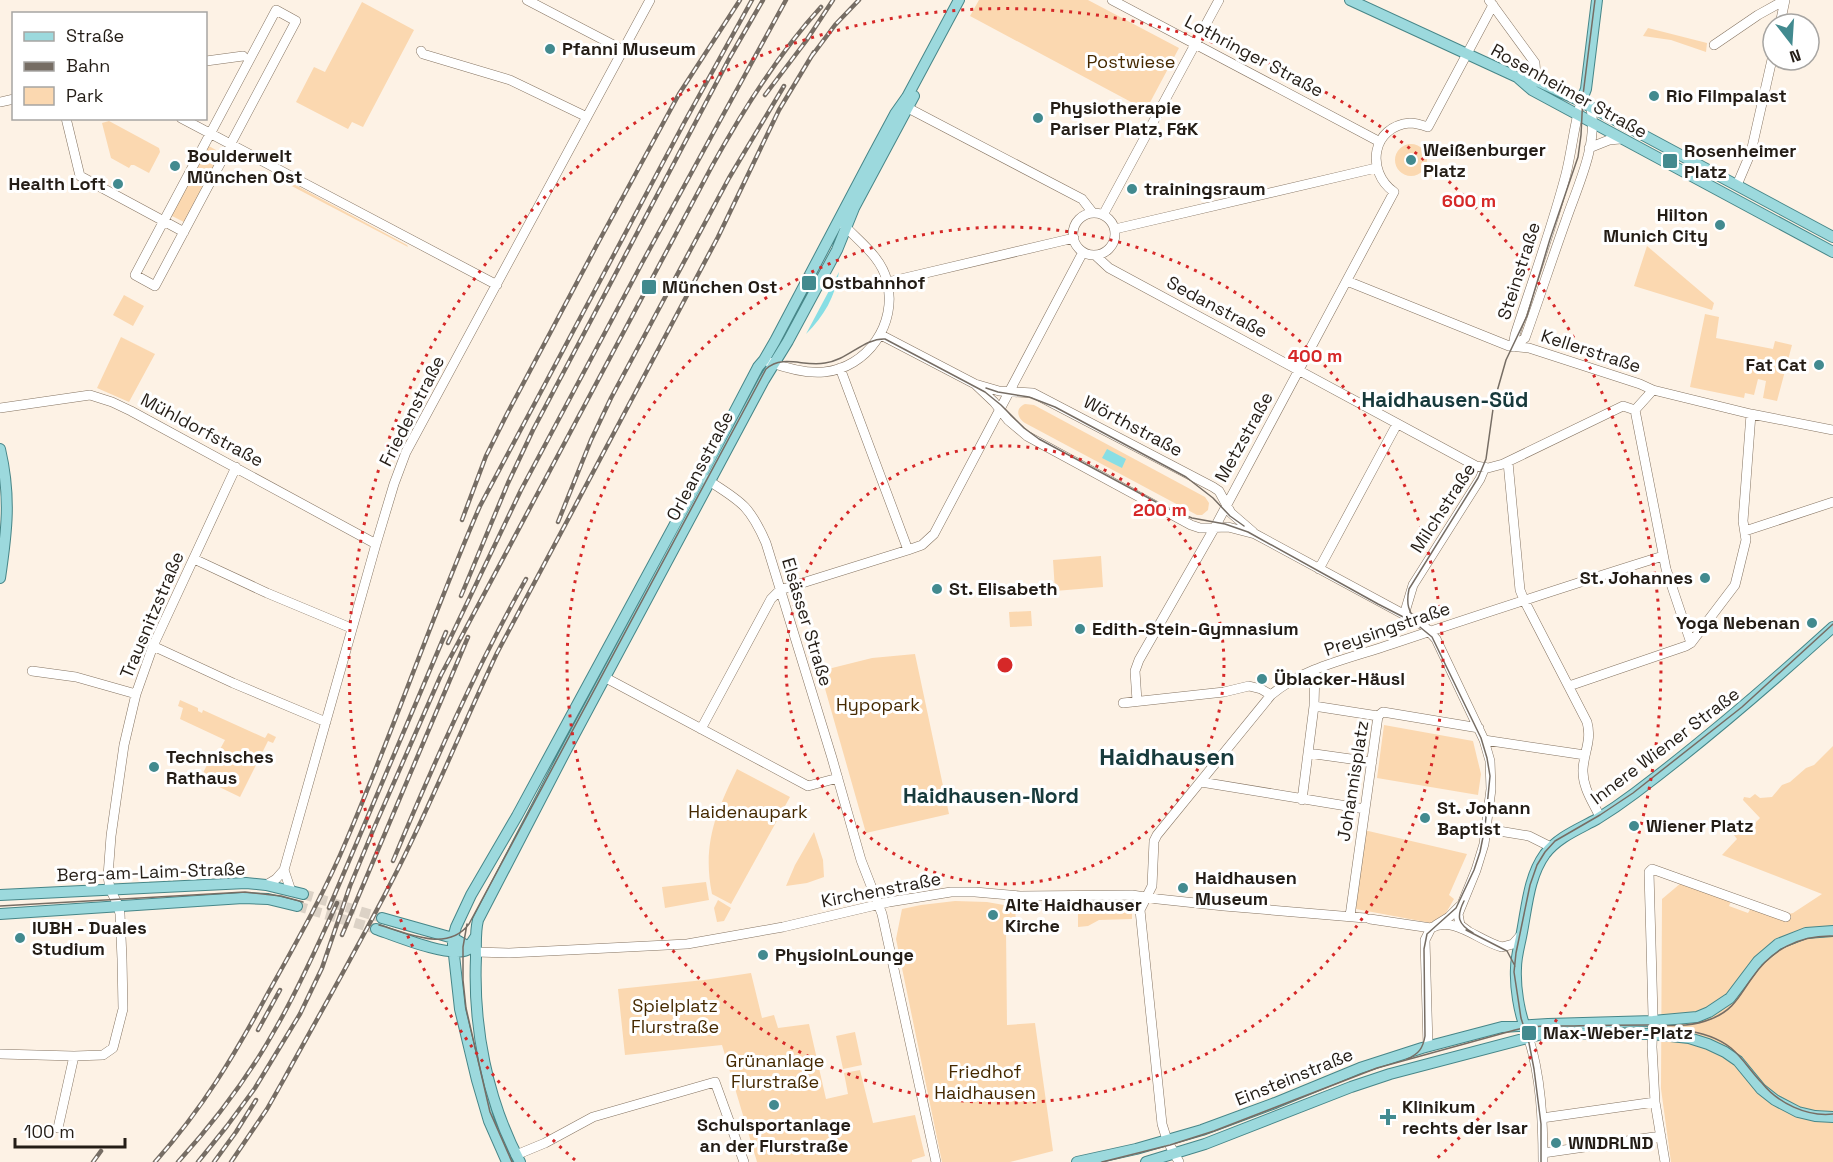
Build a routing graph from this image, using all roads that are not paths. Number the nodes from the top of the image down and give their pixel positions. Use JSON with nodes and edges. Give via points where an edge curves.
{"nodes":[{"id":1,"x":527,"y":0,"type":"edge"},
{"id":2,"x":650,"y":0,"type":"edge"},
{"id":3,"x":959,"y":0,"type":"edge"},
{"id":4,"x":966,"y":0,"type":"edge"},
{"id":5,"x":1112,"y":0,"type":"edge"},
{"id":6,"x":1219,"y":0,"type":"edge"},
{"id":7,"x":1350,"y":0,"type":"edge"},
{"id":8,"x":1597,"y":0,"type":"edge"},
{"id":9,"x":1785,"y":0,"type":"edge"},
{"id":10,"x":1491,"y":3,"type":"edge"},
{"id":11,"x":1195,"y":44,"type":"junction"},
{"id":12,"x":1714,"y":45,"type":"dead end"},
{"id":13,"x":623,"y":50,"type":"junction"},
{"id":14,"x":421,"y":51,"type":"dead end"},
{"id":15,"x":1467,"y":54,"type":"junction"},
{"id":16,"x":243,"y":56,"type":"dead end"},
{"id":17,"x":207,"y":60,"type":"edge"},
{"id":18,"x":1769,"y":72,"type":"edge"},
{"id":19,"x":1517,"y":77,"type":"junction"},
{"id":20,"x":1539,"y":82,"type":"junction"},
{"id":21,"x":1586,"y":89,"type":"junction"},
{"id":22,"x":1581,"y":102,"type":"junction"},
{"id":23,"x":905,"y":106,"type":"junction"},
{"id":24,"x":1591,"y":108,"type":"junction"},
{"id":25,"x":1577,"y":114,"type":"junction"},
{"id":26,"x":587,"y":117,"type":"junction"},
{"id":27,"x":66,"y":120,"type":"edge"},
{"id":28,"x":184,"y":120,"type":"edge"},
{"id":29,"x":1593,"y":123,"type":"junction"},
{"id":30,"x":211,"y":134,"type":"junction"},
{"id":31,"x":1620,"y":138,"type":"junction"},
{"id":32,"x":1380,"y":142,"type":"junction"},
{"id":33,"x":230,"y":144,"type":"junction"},
{"id":34,"x":1590,"y":148,"type":"junction"},
{"id":35,"x":1376,"y":168,"type":"junction"},
{"id":36,"x":1737,"y":185,"type":"junction"},
{"id":37,"x":1098,"y":214,"type":"junction"},
{"id":38,"x":164,"y":222,"type":"junction"},
{"id":39,"x":843,"y":224,"type":"junction"},
{"id":40,"x":1115,"y":229,"type":"junction"},
{"id":41,"x":184,"y":232,"type":"junction"},
{"id":42,"x":1833,"y":237,"type":"edge"},
{"id":43,"x":1074,"y":238,"type":"junction"},
{"id":44,"x":1083,"y":252,"type":"junction"},
{"id":45,"x":1833,"y":252,"type":"edge"},
{"id":46,"x":1095,"y":255,"type":"junction"},
{"id":47,"x":1347,"y":281,"type":"junction"},
{"id":48,"x":888,"y":282,"type":"junction"},
{"id":49,"x":497,"y":285,"type":"junction"},
{"id":50,"x":881,"y":335,"type":"junction"},
{"id":51,"x":1513,"y":346,"type":"junction"},
{"id":52,"x":769,"y":362,"type":"junction"},
{"id":53,"x":840,"y":368,"type":"junction"},
{"id":54,"x":1299,"y":371,"type":"junction"},
{"id":55,"x":975,"y":384,"type":"junction"},
{"id":56,"x":1653,"y":390,"type":"junction"},
{"id":57,"x":1009,"y":391,"type":"junction"},
{"id":58,"x":0,"y":408,"type":"edge"},
{"id":59,"x":1000,"y":408,"type":"junction"},
{"id":60,"x":1635,"y":410,"type":"junction"},
{"id":61,"x":1750,"y":414,"type":"junction"},
{"id":62,"x":1397,"y":424,"type":"junction"},
{"id":63,"x":1833,"y":430,"type":"edge"},
{"id":64,"x":0,"y":449,"type":"edge"},
{"id":65,"x":1508,"y":462,"type":"junction"},
{"id":66,"x":236,"y":467,"type":"junction"},
{"id":67,"x":1485,"y":468,"type":"junction"},
{"id":68,"x":706,"y":479,"type":"junction"},
{"id":69,"x":1833,"y":502,"type":"edge"},
{"id":70,"x":1226,"y":506,"type":"junction"},
{"id":71,"x":1215,"y":526,"type":"junction"},
{"id":72,"x":1745,"y":531,"type":"junction"},
{"id":73,"x":1255,"y":534,"type":"junction"},
{"id":74,"x":376,"y":544,"type":"junction"},
{"id":75,"x":908,"y":550,"type":"junction"},
{"id":76,"x":1663,"y":556,"type":"junction"},
{"id":77,"x":194,"y":559,"type":"junction"},
{"id":78,"x":1319,"y":569,"type":"junction"},
{"id":79,"x":0,"y":578,"type":"edge"},
{"id":80,"x":780,"y":590,"type":"junction"},
{"id":81,"x":1524,"y":600,"type":"junction"},
{"id":82,"x":1404,"y":615,"type":"junction"},
{"id":83,"x":1833,"y":627,"type":"edge"},
{"id":84,"x":351,"y":628,"type":"junction"},
{"id":85,"x":1430,"y":632,"type":"junction"},
{"id":86,"x":1691,"y":643,"type":"junction"},
{"id":87,"x":153,"y":646,"type":"junction"},
{"id":88,"x":1315,"y":670,"type":"junction"},
{"id":89,"x":32,"y":671,"type":"dead end"},
{"id":90,"x":606,"y":678,"type":"junction"},
{"id":91,"x":1569,"y":686,"type":"junction"},
{"id":92,"x":136,"y":694,"type":"junction"},
{"id":93,"x":1270,"y":695,"type":"junction"},
{"id":94,"x":1137,"y":701,"type":"junction"},
{"id":95,"x":1123,"y":703,"type":"dead end"},
{"id":96,"x":1314,"y":706,"type":"junction"},
{"id":97,"x":1378,"y":716,"type":"junction"},
{"id":98,"x":326,"y":722,"type":"junction"},
{"id":99,"x":1479,"y":728,"type":"junction"},
{"id":100,"x":701,"y":729,"type":"junction"},
{"id":101,"x":1484,"y":740,"type":"junction"},
{"id":102,"x":1308,"y":753,"type":"junction"},
{"id":103,"x":1585,"y":755,"type":"junction"},
{"id":104,"x":1372,"y":762,"type":"junction"},
{"id":105,"x":838,"y":778,"type":"junction"},
{"id":106,"x":1201,"y":782,"type":"junction"},
{"id":107,"x":1302,"y":800,"type":"junction"},
{"id":108,"x":1365,"y":809,"type":"junction"},
{"id":109,"x":1600,"y":817,"type":"junction"},
{"id":110,"x":1487,"y":829,"type":"junction"},
{"id":111,"x":1551,"y":847,"type":"junction"},
{"id":112,"x":284,"y":870,"type":"junction"},
{"id":113,"x":266,"y":885,"type":"junction"},
{"id":114,"x":110,"y":889,"type":"junction"},
{"id":115,"x":297,"y":893,"type":"joint"},
{"id":116,"x":0,"y":896,"type":"edge"},
{"id":117,"x":1147,"y":897,"type":"junction"},
{"id":118,"x":1462,"y":901,"type":"junction"},
{"id":119,"x":879,"y":904,"type":"junction"},
{"id":120,"x":118,"y":905,"type":"junction"},
{"id":121,"x":297,"y":906,"type":"tunnel mouth"},
{"id":122,"x":0,"y":914,"type":"edge"},
{"id":123,"x":1350,"y":916,"type":"junction"},
{"id":124,"x":1786,"y":917,"type":"dead end"},
{"id":125,"x":382,"y":918,"type":"tunnel mouth"},
{"id":126,"x":1431,"y":928,"type":"junction"},
{"id":127,"x":376,"y":929,"type":"tunnel mouth"},
{"id":128,"x":1468,"y":931,"type":"junction"},
{"id":129,"x":1833,"y":931,"type":"edge"},
{"id":130,"x":1521,"y":935,"type":"junction"},
{"id":131,"x":453,"y":938,"type":"junction"},
{"id":132,"x":1498,"y":946,"type":"junction"},
{"id":133,"x":471,"y":950,"type":"junction"},
{"id":134,"x":453,"y":953,"type":"junction"},
{"id":135,"x":1516,"y":964,"type":"junction"},
{"id":136,"x":1653,"y":1021,"type":"junction"},
{"id":137,"x":1526,"y":1031,"type":"junction"},
{"id":138,"x":1652,"y":1034,"type":"junction"},
{"id":139,"x":1428,"y":1046,"type":"junction"},
{"id":140,"x":0,"y":1054,"type":"edge"},
{"id":141,"x":74,"y":1056,"type":"junction"},
{"id":142,"x":1655,"y":1102,"type":"junction"},
{"id":143,"x":1833,"y":1117,"type":"edge"},
{"id":144,"x":1542,"y":1118,"type":"junction"},
{"id":145,"x":58,"y":1128,"type":"dead end"},
{"id":146,"x":1661,"y":1136,"type":"junction"},
{"id":147,"x":1167,"y":1140,"type":"junction"},
{"id":148,"x":1543,"y":1157,"type":"edge"},
{"id":149,"x":1177,"y":1158,"type":"edge"},
{"id":150,"x":514,"y":1160,"type":"edge"},
{"id":151,"x":743,"y":1162,"type":"edge"},
{"id":152,"x":936,"y":1162,"type":"edge"},
{"id":153,"x":1077,"y":1162,"type":"edge"},
{"id":154,"x":1146,"y":1162,"type":"edge"},
{"id":155,"x":1665,"y":1162,"type":"edge"}],
"edges":[{"from":1,"to":13,"type":"street"},
{"from":2,"to":13,"type":"street","name":"Friedenstraße"},
{"from":3,"to":23,"type":"main road","name":"Orleansstraße"},
{"from":4,"to":23,"type":"main road","name":"Orleansstraße"},
{"from":5,"to":11,"type":"street","name":"Lothringer Straße"},
{"from":6,"to":11,"type":"street"},
{"from":7,"to":15,"type":"main road","name":"Rosenheimer Straße"},
{"from":8,"to":21,"type":"main road"},
{"from":9,"to":12,"type":"street"},
{"from":10,"to":15,"type":"street"},
{"from":10,"to":20,"type":"street","via":[[1535,63]]},
{"from":11,"to":32,"type":"street","name":"Lothringer Straße"},
{"from":11,"to":37,"type":"street"},
{"from":13,"to":26,"type":"street","name":"Friedenstraße"},
{"from":14,"to":26,"type":"street","via":[[510,80]]},
{"from":15,"to":19,"type":"main road","name":"Rosenheimer Straße"},
{"from":15,"to":32,"type":"street","via":[[1428,127],[1403,124]]},
{"from":16,"to":17,"type":"street"},
{"from":18,"to":36,"type":"street","via":[[1751,152]]},
{"from":19,"to":20,"type":"main road"},
{"from":19,"to":25,"type":"main road","name":"Rosenheimer Straße","via":[[1532,90]]},
{"from":20,"to":22,"type":"main road"},
{"from":21,"to":22,"type":"main road"},
{"from":21,"to":24,"type":"main road"},
{"from":22,"to":24,"type":"main road"},
{"from":22,"to":25,"type":"street","name":"Steinstraße"},
{"from":23,"to":37,"type":"street","via":[[1082,199]]},
{"from":23,"to":39,"type":"main road","name":"Orleansstraße","via":[[894,114]]},
{"from":24,"to":29,"type":"street","name":"Steinstraße"},
{"from":24,"to":36,"type":"main road","name":"Rosenheimer Straße"},
{"from":25,"to":29,"type":"main road","name":"Rosenheimer Straße"},
{"from":25,"to":51,"type":"street","name":"Steinstraße","via":[[1557,205]]},
{"from":26,"to":49,"type":"street","name":"Friedenstraße"},
{"from":27,"to":38,"type":"street","via":[[80,176]]},
{"from":28,"to":30,"type":"street"},
{"from":29,"to":31,"type":"main road","name":"Rosenheimer Straße"},
{"from":29,"to":34,"type":"street","name":"Steinstraße"},
{"from":30,"to":33,"type":"street"},
{"from":30,"to":33,"type":"street","via":[[276,10],[296,21]]},
{"from":30,"to":38,"type":"street"},
{"from":31,"to":34,"type":"street"},
{"from":31,"to":45,"type":"main road","name":"Rosenheimer Straße"},
{"from":32,"to":35,"type":"street"},
{"from":33,"to":41,"type":"street"},
{"from":33,"to":49,"type":"street"},
{"from":34,"to":51,"type":"street","name":"Steinstraße","via":[[1526,338]]},
{"from":35,"to":40,"type":"street"},
{"from":35,"to":47,"type":"street","name":"Metzstraße","via":[[1394,192]]},
{"from":36,"to":42,"type":"main road","name":"Rosenheimer Straße"},
{"from":37,"to":40,"type":"street","via":[[1108,218]]},
{"from":37,"to":43,"type":"street","via":[[1086,214],[1076,224]]},
{"from":38,"to":41,"type":"street"},
{"from":38,"to":41,"type":"street","via":[[135,275],[155,285]]},
{"from":39,"to":48,"type":"street","via":[[871,253]]},
{"from":39,"to":52,"type":"main road","name":"Orleansstraße"},
{"from":40,"to":46,"type":"street","via":[[1111,247]]},
{"from":43,"to":44,"type":"street"},
{"from":43,"to":48,"type":"street"},
{"from":44,"to":46,"type":"street"},
{"from":44,"to":57,"type":"street"},
{"from":46,"to":54,"type":"street","name":"Sedanstraße","via":[[1109,268]]},
{"from":47,"to":51,"type":"street","name":"Kellerstraße"},
{"from":47,"to":54,"type":"street","name":"Metzstraße"},
{"from":48,"to":50,"type":"street","via":[[888,312]]},
{"from":49,"to":74,"type":"street","name":"Friedenstraße","via":[[406,453]]},
{"from":50,"to":53,"type":"street","via":[[868,352]]},
{"from":50,"to":55,"type":"street","name":"Wörthstraße"},
{"from":51,"to":56,"type":"street","name":"Kellerstraße"},
{"from":52,"to":53,"type":"street","via":[[812,372]]},
{"from":52,"to":68,"type":"main road","name":"Orleansstraße"},
{"from":53,"to":75,"type":"street"},
{"from":54,"to":62,"type":"street","name":"Sedanstraße"},
{"from":54,"to":70,"type":"street","name":"Metzstraße"},
{"from":55,"to":57,"type":"street","name":"Wörthstraße"},
{"from":55,"to":59,"type":"street","name":"Wörthstraße"},
{"from":56,"to":60,"type":"street"},
{"from":56,"to":61,"type":"street","name":"Kellerstraße"},
{"from":57,"to":59,"type":"street"},
{"from":57,"to":70,"type":"street","name":"Wörthstraße","via":[[1047,399],[1213,487]]},
{"from":58,"to":66,"type":"street","name":"Mühldorfstraße","via":[[82,394],[98,396]]},
{"from":59,"to":71,"type":"street","name":"Wörthstraße","via":[[1027,436],[1191,525]]},
{"from":59,"to":75,"type":"street","via":[[933,534],[922,545]]},
{"from":60,"to":65,"type":"street","name":"Milchstraße","via":[[1623,406]]},
{"from":60,"to":76,"type":"street"},
{"from":61,"to":63,"type":"street","name":"Kellerstraße"},
{"from":61,"to":72,"type":"street"},
{"from":62,"to":67,"type":"street","name":"Sedanstraße"},
{"from":62,"to":78,"type":"street"},
{"from":64,"to":79,"type":"main road","via":[[8,523]]},
{"from":65,"to":67,"type":"street","name":"Milchstraße"},
{"from":65,"to":81,"type":"street"},
{"from":66,"to":74,"type":"street","name":"Mühldorfstraße"},
{"from":66,"to":77,"type":"street","name":"Trausnitzstraße"},
{"from":67,"to":82,"type":"street","name":"Milchstraße","via":[[1413,585]]},
{"from":68,"to":80,"type":"street","name":"Elsässer Straße","via":[[751,513],[766,543]]},
{"from":68,"to":90,"type":"main road","name":"Orleansstraße"},
{"from":68,"to":131,"type":"main road","name":"Orleansstraße","via":[[471,895]]},
{"from":69,"to":72,"type":"street"},
{"from":70,"to":71,"type":"street","name":"Metzstraße"},
{"from":70,"to":73,"type":"street","name":"Wörthstraße"},
{"from":71,"to":73,"type":"street","name":"Wörthstraße"},
{"from":71,"to":94,"type":"street","name":"Metzstraße","via":[[1139,660],[1135,671]]},
{"from":72,"to":86,"type":"street","via":[[1735,585]]},
{"from":73,"to":78,"type":"street","name":"Wörthstraße"},
{"from":74,"to":84,"type":"street","name":"Friedenstraße"},
{"from":75,"to":80,"type":"street"},
{"from":76,"to":81,"type":"street","name":"Preysingstraße"},
{"from":76,"to":86,"type":"street"},
{"from":77,"to":84,"type":"street"},
{"from":77,"to":87,"type":"street","name":"Trausnitzstraße"},
{"from":78,"to":82,"type":"street","name":"Wörthstraße"},
{"from":80,"to":100,"type":"street","via":[[771,599]]},
{"from":80,"to":105,"type":"street","name":"Elsässer Straße"},
{"from":81,"to":85,"type":"street","name":"Preysingstraße"},
{"from":81,"to":91,"type":"street"},
{"from":82,"to":85,"type":"street","name":"Wörthstraße"},
{"from":83,"to":109,"type":"main road","name":"Innere Wiener Straße","via":[[1714,731]]},
{"from":84,"to":98,"type":"street","name":"Friedenstraße"},
{"from":85,"to":88,"type":"street","name":"Preysingstraße"},
{"from":85,"to":99,"type":"street"},
{"from":86,"to":91,"type":"street"},
{"from":87,"to":92,"type":"street","name":"Trausnitzstraße"},
{"from":87,"to":98,"type":"street"},
{"from":88,"to":93,"type":"street","name":"Preysingstraße","via":[[1288,681]]},
{"from":88,"to":96,"type":"street"},
{"from":89,"to":92,"type":"street","via":[[76,677]]},
{"from":90,"to":100,"type":"street"},
{"from":90,"to":133,"type":"main road","name":"Orleansstraße","via":[[481,915]]},
{"from":91,"to":103,"type":"street","via":[[1589,730]]},
{"from":92,"to":114,"type":"street","name":"Trausnitzstraße","via":[[111,836]]},
{"from":93,"to":94,"type":"street","via":[[1249,686]]},
{"from":93,"to":106,"type":"street","name":"Preysingstraße"},
{"from":94,"to":95,"type":"street"},
{"from":96,"to":97,"type":"street"},
{"from":96,"to":102,"type":"street"},
{"from":97,"to":99,"type":"street","name":"Johannisplatz","via":[[1383,712]]},
{"from":97,"to":104,"type":"street","name":"Johannisplatz"},
{"from":98,"to":112,"type":"street","name":"Friedenstraße"},
{"from":99,"to":101,"type":"street"},
{"from":100,"to":105,"type":"street","via":[[808,786]]},
{"from":101,"to":103,"type":"street"},
{"from":101,"to":110,"type":"street","via":[[1492,776]]},
{"from":102,"to":104,"type":"street"},
{"from":102,"to":107,"type":"street"},
{"from":103,"to":109,"type":"street","via":[[1583,780]]},
{"from":104,"to":108,"type":"street","name":"Johannisplatz"},
{"from":105,"to":119,"type":"street","name":"Elsässer Straße","via":[[861,860]]},
{"from":106,"to":107,"type":"street"},
{"from":106,"to":117,"type":"street","name":"Preysingstraße","via":[[1156,838],[1152,886]]},
{"from":107,"to":108,"type":"street"},
{"from":108,"to":123,"type":"street","name":"Johannisplatz"},
{"from":109,"to":111,"type":"main road","name":"Innere Wiener Straße"},
{"from":110,"to":111,"type":"street","via":[[1529,836]]},
{"from":110,"to":118,"type":"street","via":[[1480,860]]},
{"from":111,"to":130,"type":"main road","name":"Innere Wiener Straße","via":[[1533,878]]},
{"from":112,"to":113,"type":"street"},
{"from":112,"to":115,"type":"street"},
{"from":113,"to":114,"type":"main road","name":"Berg-am-Laim-Straße"},
{"from":113,"to":115,"type":"main road","name":"Berg-am-Laim-Straße"},
{"from":114,"to":116,"type":"main road","name":"Berg-am-Laim-Straße"},
{"from":114,"to":120,"type":"street"},
{"from":117,"to":119,"type":"street","name":"Kirchenstraße","via":[[951,892]]},
{"from":117,"to":123,"type":"street","name":"Kirchenstraße"},
{"from":117,"to":147,"type":"street","name":"Preysingstraße","via":[[1140,910],[1159,1101]]},
{"from":118,"to":126,"type":"street","via":[[1449,917]]},
{"from":118,"to":128,"type":"street","via":[[1458,919]]},
{"from":119,"to":133,"type":"street","name":"Kirchenstraße","via":[[687,944],[509,953]]},
{"from":119,"to":152,"type":"street","name":"Elsässer Straße"},
{"from":120,"to":121,"type":"main road","name":"Berg-am-Laim-Straße","via":[[243,898]]},
{"from":120,"to":122,"type":"main road","name":"Berg-am-Laim-Straße"},
{"from":120,"to":141,"type":"street","via":[[123,1009],[113,1048],[103,1055]]},
{"from":123,"to":126,"type":"street","name":"Kirchenstraße"},
{"from":124,"to":136,"type":"street","via":[[1652,869],[1649,872]]},
{"from":125,"to":131,"type":"main road"},
{"from":126,"to":128,"type":"street","name":"Kirchenstraße","via":[[1439,925]]},
{"from":126,"to":139,"type":"street","via":[[1425,937]]},
{"from":127,"to":134,"type":"main road"},
{"from":128,"to":132,"type":"street","name":"Kirchenstraße"},
{"from":129,"to":136,"type":"main road","via":[[1806,933],[1770,949],[1730,998],[1709,1012]]},
{"from":130,"to":132,"type":"street","via":[[1510,946]]},
{"from":130,"to":135,"type":"main road","name":"Innere Wiener Straße"},
{"from":131,"to":133,"type":"main road"},
{"from":131,"to":134,"type":"main road"},
{"from":132,"to":135,"type":"street","name":"Kirchenstraße","via":[[1511,954]]},
{"from":133,"to":134,"type":"main road"},
{"from":133,"to":150,"type":"main road","name":"Orleansstraße","via":[[488,1079]]},
{"from":134,"to":150,"type":"main road","via":[[460,1009],[485,1111]]},
{"from":135,"to":137,"type":"main road"},
{"from":136,"to":137,"type":"main road"},
{"from":136,"to":138,"type":"street"},
{"from":137,"to":138,"type":"main road"},
{"from":137,"to":139,"type":"main road","name":"Einsteinstraße","via":[[1506,1026]]},
{"from":137,"to":144,"type":"street"},
{"from":137,"to":149,"type":"main road","name":"Einsteinstraße","via":[[1351,1087]]},
{"from":138,"to":142,"type":"street"},
{"from":138,"to":143,"type":"main road","via":[[1708,1044],[1738,1061],[1775,1100],[1798,1112]]},
{"from":139,"to":147,"type":"main road","name":"Einsteinstraße","via":[[1353,1071],[1216,1126]]},
{"from":140,"to":141,"type":"street"},
{"from":141,"to":145,"type":"street"},
{"from":142,"to":144,"type":"street"},
{"from":142,"to":146,"type":"street"},
{"from":144,"to":148,"type":"street"},
{"from":146,"to":148,"type":"street"},
{"from":146,"to":155,"type":"street"},
{"from":147,"to":149,"type":"street","name":"Preysingstraße"},
{"from":147,"to":153,"type":"main road","name":"Einsteinstraße"},
{"from":149,"to":154,"type":"main road","name":"Einsteinstraße"},
{"from":150,"to":151,"type":"street","via":[[593,1117],[715,1082]]}]}
